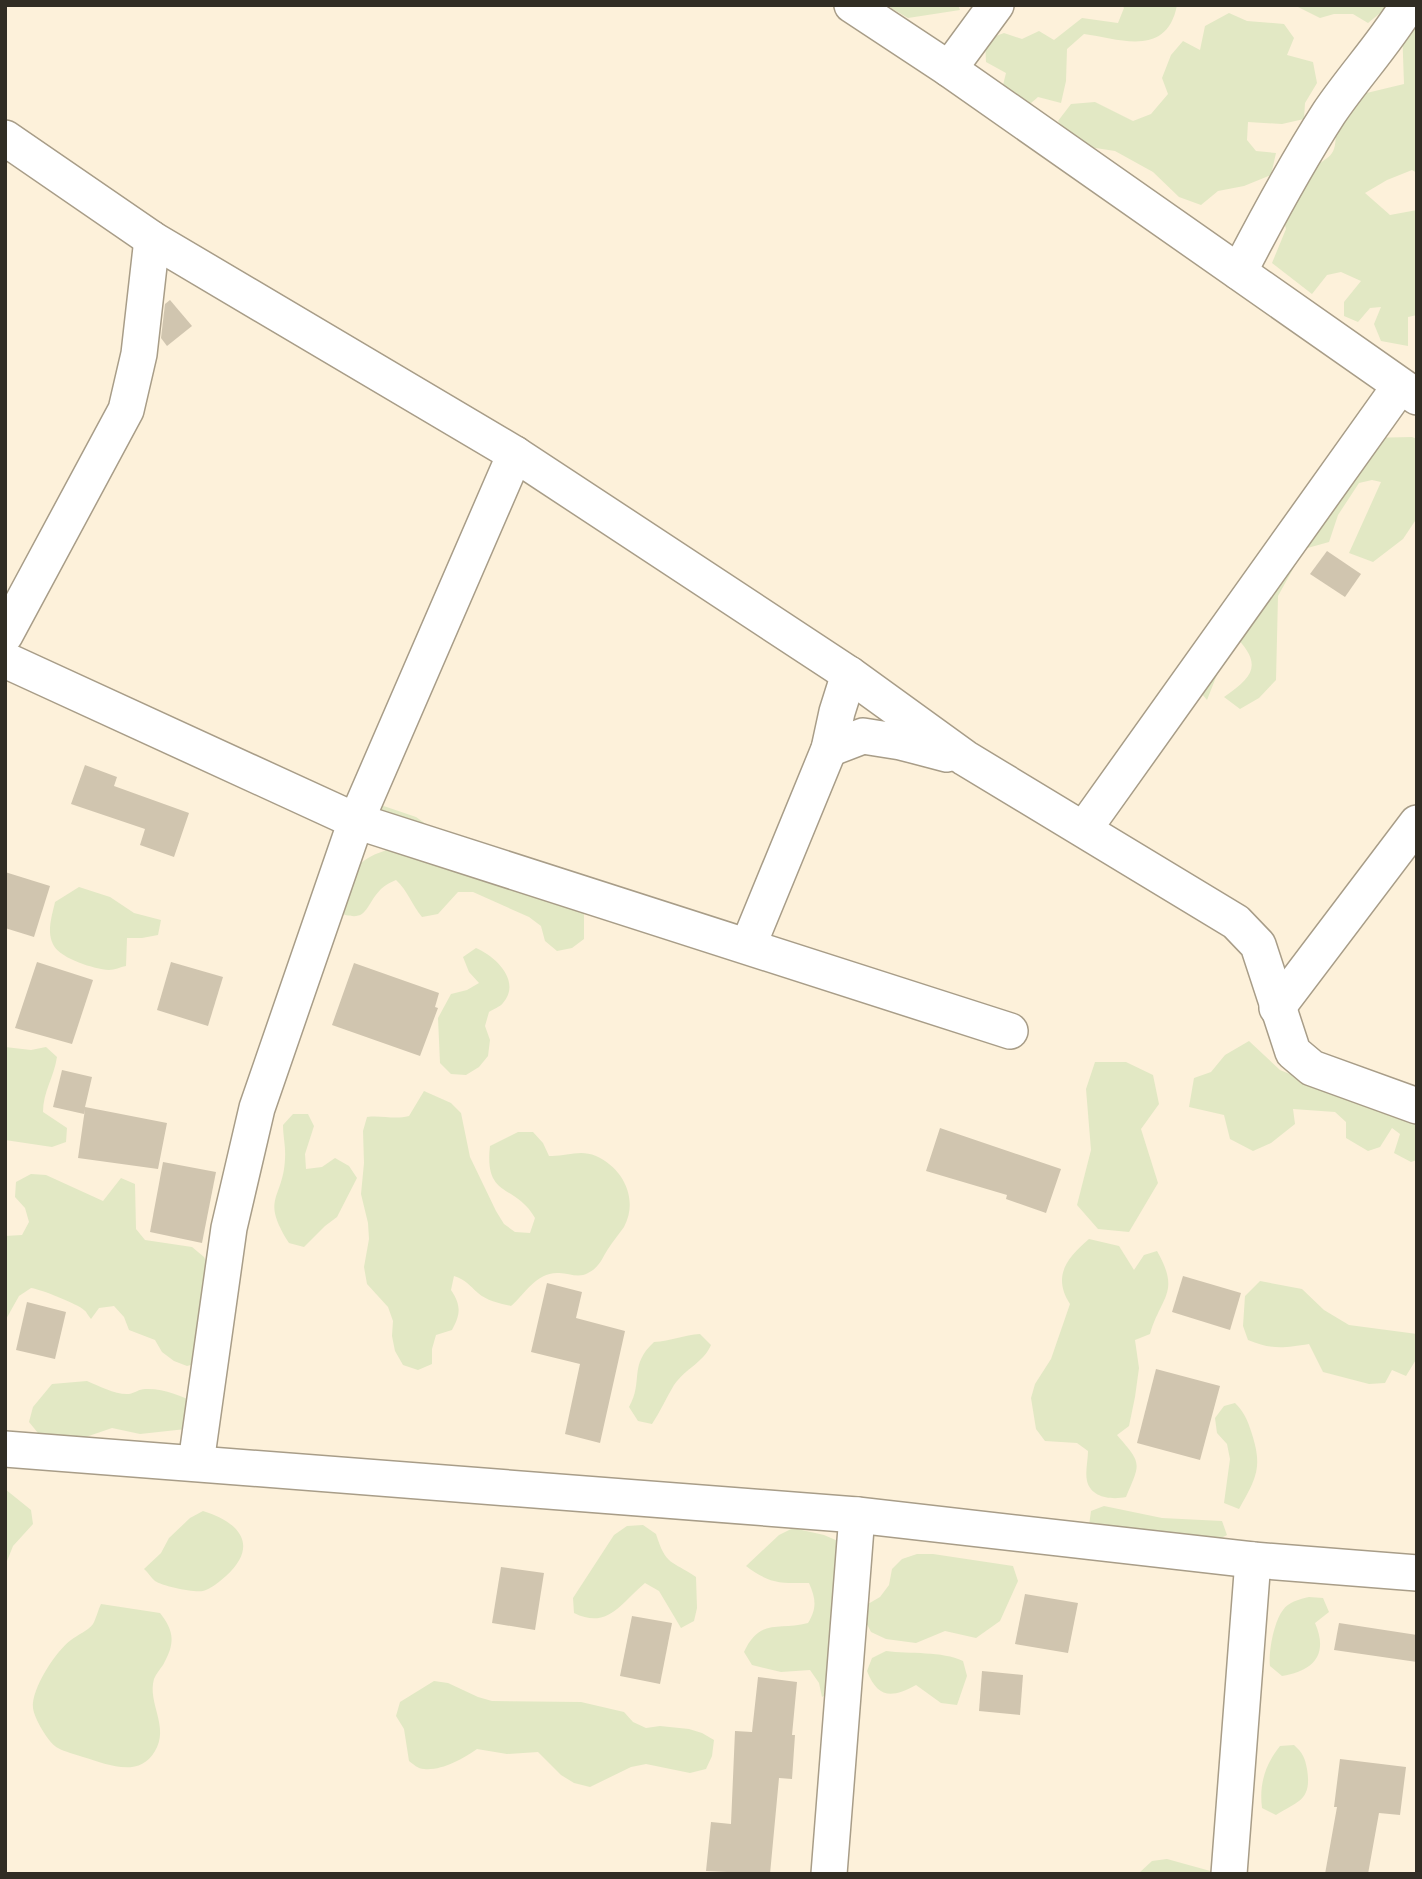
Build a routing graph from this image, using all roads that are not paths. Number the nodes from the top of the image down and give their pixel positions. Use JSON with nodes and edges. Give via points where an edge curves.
{"nodes":[{"id":1,"x":852,"y":5,"type":"edge"},
{"id":2,"x":996,"y":5,"type":"edge"},
{"id":3,"x":1408,"y":5,"type":"edge"},
{"id":4,"x":949,"y":69,"type":"junction"},
{"id":5,"x":5,"y":138,"type":"edge"},
{"id":6,"x":152,"y":239,"type":"junction"},
{"id":7,"x":1239,"y":272,"type":"junction"},
{"id":8,"x":1409,"y":391,"type":"edge"},
{"id":9,"x":515,"y":454,"type":"junction"},
{"id":10,"x":5,"y":635,"type":"edge"},
{"id":11,"x":5,"y":660,"type":"edge"},
{"id":12,"x":849,"y":674,"type":"junction"},
{"id":13,"x":829,"y":750,"type":"junction"},
{"id":14,"x":965,"y":758,"type":"junction"},
{"id":15,"x":356,"y":821,"type":"junction"},
{"id":16,"x":1417,"y":823,"type":"edge"},
{"id":17,"x":1084,"y":829,"type":"junction"},
{"id":18,"x":748,"y":946,"type":"junction"},
{"id":19,"x":1277,"y":1008,"type":"junction"},
{"id":20,"x":1010,"y":1031,"type":"dead end"},
{"id":21,"x":1417,"y":1106,"type":"edge"},
{"id":22,"x":5,"y":1449,"type":"edge"},
{"id":23,"x":196,"y":1463,"type":"junction"},
{"id":24,"x":857,"y":1515,"type":"junction"},
{"id":25,"x":1253,"y":1560,"type":"junction"},
{"id":26,"x":1417,"y":1573,"type":"edge"},
{"id":27,"x":830,"y":1874,"type":"edge"},
{"id":28,"x":1229,"y":1874,"type":"edge"}],
"edges":[{"from":1,"to":4,"type":"street"},
{"from":2,"to":4,"type":"street"},
{"from":3,"to":7,"type":"street","via":[[1329,114]]},
{"from":4,"to":7,"type":"street"},
{"from":5,"to":6,"type":"street"},
{"from":6,"to":9,"type":"street"},
{"from":6,"to":10,"type":"street","via":[[139,354],[126,410]]},
{"from":7,"to":8,"type":"street"},
{"from":8,"to":17,"type":"street"},
{"from":9,"to":12,"type":"street"},
{"from":9,"to":15,"type":"street"},
{"from":11,"to":15,"type":"street"},
{"from":12,"to":13,"type":"street"},
{"from":12,"to":14,"type":"street"},
{"from":13,"to":14,"type":"street","via":[[863,736]]},
{"from":13,"to":18,"type":"street"},
{"from":14,"to":17,"type":"street"},
{"from":15,"to":18,"type":"street"},
{"from":15,"to":23,"type":"street","via":[[257,1108],[229,1228]]},
{"from":16,"to":19,"type":"street"},
{"from":17,"to":19,"type":"street","via":[[1236,922],[1258,945]]},
{"from":18,"to":20,"type":"street"},
{"from":19,"to":21,"type":"street","via":[[1293,1052],[1312,1068]]},
{"from":22,"to":23,"type":"street"},
{"from":23,"to":24,"type":"street"},
{"from":24,"to":25,"type":"street"},
{"from":24,"to":27,"type":"street"},
{"from":25,"to":26,"type":"street"},
{"from":25,"to":28,"type":"street"}]}
